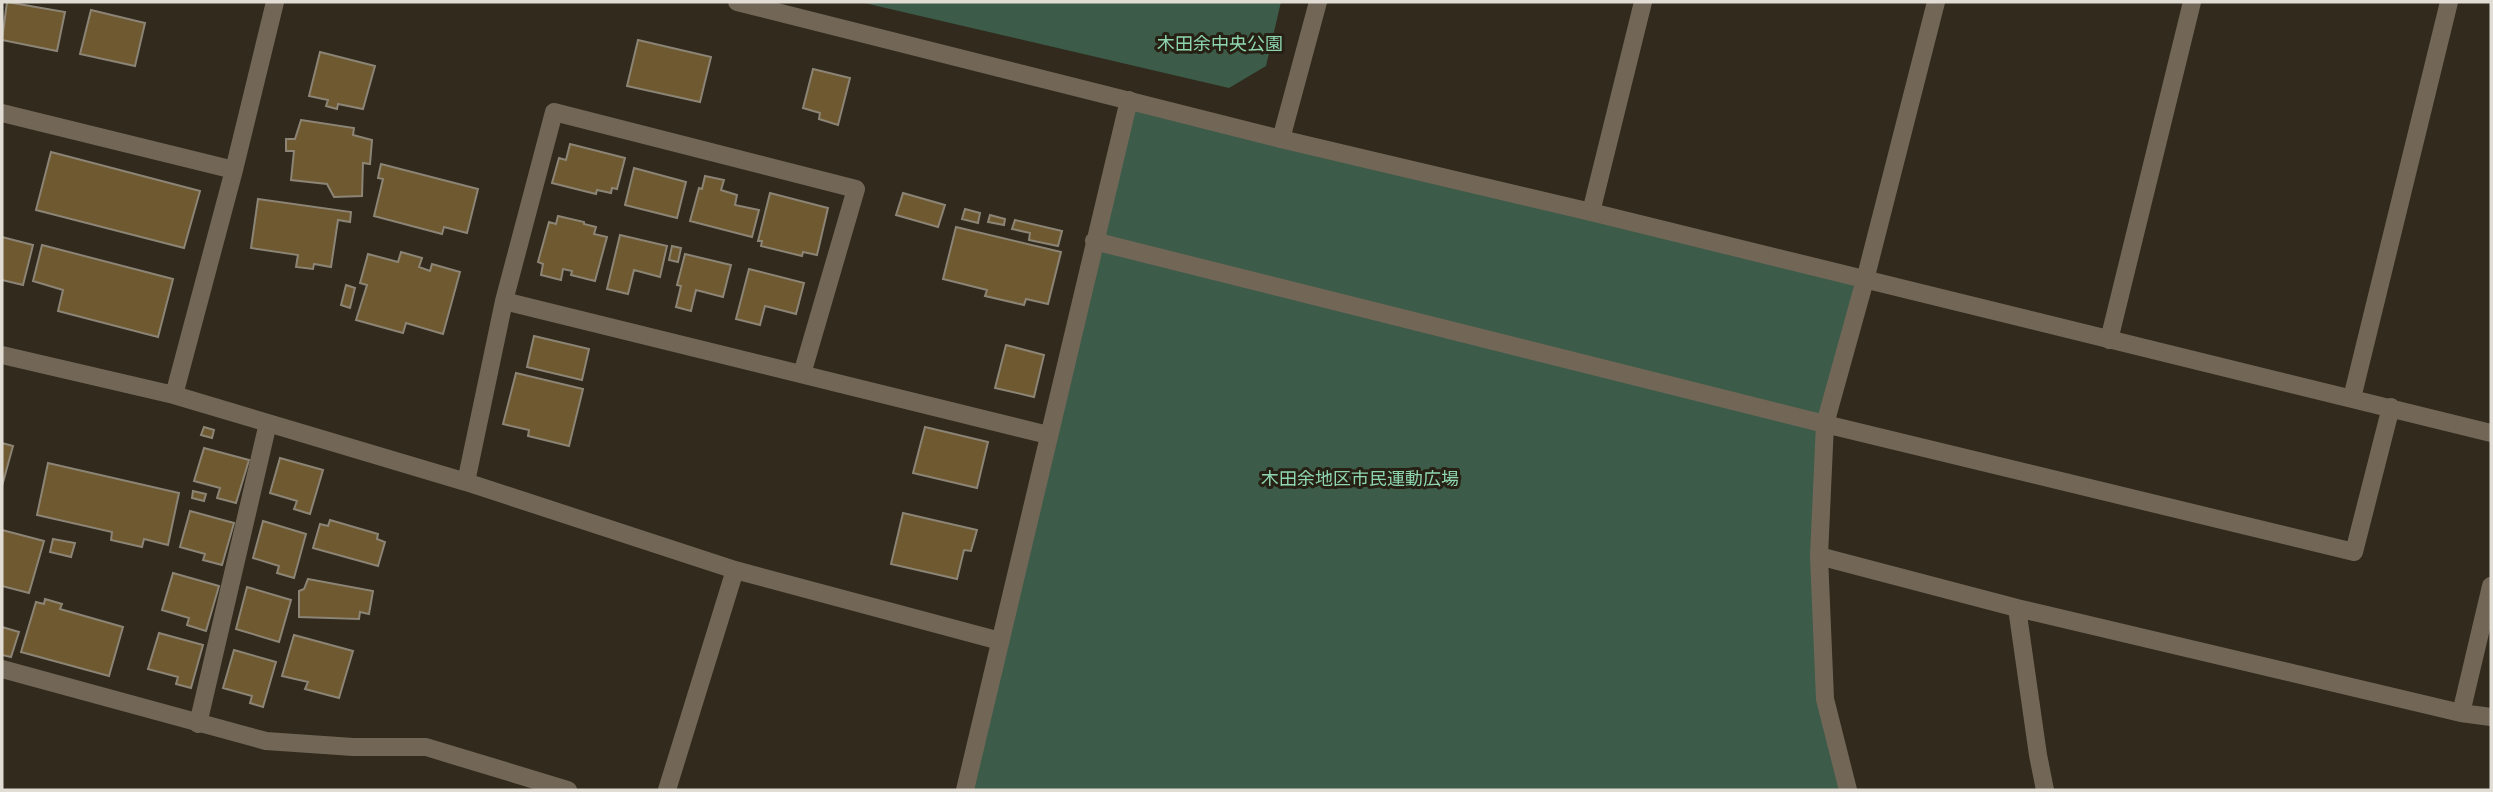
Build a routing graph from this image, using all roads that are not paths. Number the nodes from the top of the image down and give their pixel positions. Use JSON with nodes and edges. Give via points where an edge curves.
{"nodes":[{"id":1,"x":275,"y":2,"type":"edge"},
{"id":2,"x":737,"y":2,"type":"edge"},
{"id":3,"x":1318,"y":2,"type":"edge"},
{"id":4,"x":1643,"y":2,"type":"edge"},
{"id":5,"x":1936,"y":2,"type":"edge"},
{"id":6,"x":2192,"y":2,"type":"edge"},
{"id":7,"x":2449,"y":2,"type":"edge"},
{"id":8,"x":1129,"y":100,"type":"junction"},
{"id":9,"x":2,"y":113,"type":"edge"},
{"id":10,"x":1281,"y":139,"type":"junction"},
{"id":11,"x":234,"y":170,"type":"junction"},
{"id":12,"x":1591,"y":212,"type":"junction"},
{"id":13,"x":1094,"y":241,"type":"junction"},
{"id":14,"x":1865,"y":280,"type":"junction"},
{"id":15,"x":504,"y":301,"type":"junction"},
{"id":16,"x":2109,"y":340,"type":"junction"},
{"id":17,"x":2,"y":355,"type":"edge"},
{"id":18,"x":802,"y":374,"type":"junction"},
{"id":19,"x":174,"y":395,"type":"junction"},
{"id":20,"x":2352,"y":398,"type":"junction"},
{"id":21,"x":2391,"y":407,"type":"junction"},
{"id":22,"x":268,"y":424,"type":"junction"},
{"id":23,"x":1825,"y":424,"type":"junction"},
{"id":24,"x":2491,"y":433,"type":"edge"},
{"id":25,"x":1048,"y":435,"type":"junction"},
{"id":26,"x":466,"y":482,"type":"junction"},
{"id":27,"x":1819,"y":556,"type":"junction"},
{"id":28,"x":735,"y":570,"type":"junction"},
{"id":29,"x":2491,"y":586,"type":"edge"},
{"id":30,"x":2017,"y":608,"type":"junction"},
{"id":31,"x":1000,"y":641,"type":"junction"},
{"id":32,"x":2,"y":669,"type":"edge"},
{"id":33,"x":2462,"y":713,"type":"junction"},
{"id":34,"x":2491,"y":717,"type":"edge"},
{"id":35,"x":198,"y":724,"type":"junction"},
{"id":36,"x":568,"y":790,"type":"edge"},
{"id":37,"x":667,"y":790,"type":"edge"},
{"id":38,"x":965,"y":790,"type":"edge"},
{"id":39,"x":1848,"y":790,"type":"edge"},
{"id":40,"x":2045,"y":790,"type":"edge"}],
"edges":[{"from":1,"to":11,"type":"street"},
{"from":2,"to":8,"type":"street"},
{"from":3,"to":10,"type":"street"},
{"from":4,"to":12,"type":"street"},
{"from":5,"to":14,"type":"street"},
{"from":6,"to":16,"type":"street"},
{"from":7,"to":20,"type":"street"},
{"from":8,"to":10,"type":"street"},
{"from":8,"to":13,"type":"street"},
{"from":9,"to":11,"type":"street"},
{"from":10,"to":12,"type":"street"},
{"from":11,"to":19,"type":"street"},
{"from":12,"to":14,"type":"street"},
{"from":13,"to":23,"type":"street"},
{"from":13,"to":25,"type":"street"},
{"from":14,"to":16,"type":"street"},
{"from":14,"to":23,"type":"street"},
{"from":15,"to":18,"type":"street"},
{"from":15,"to":18,"type":"street","via":[[554,112],[856,190]]},
{"from":15,"to":26,"type":"street"},
{"from":16,"to":20,"type":"street"},
{"from":17,"to":19,"type":"street"},
{"from":18,"to":25,"type":"street"},
{"from":19,"to":22,"type":"street"},
{"from":20,"to":21,"type":"street"},
{"from":21,"to":23,"type":"street","via":[[2354,552]]},
{"from":21,"to":24,"type":"street"},
{"from":22,"to":26,"type":"street"},
{"from":22,"to":35,"type":"street"},
{"from":23,"to":27,"type":"street"},
{"from":25,"to":31,"type":"street"},
{"from":26,"to":28,"type":"street"},
{"from":27,"to":30,"type":"street"},
{"from":27,"to":39,"type":"street","via":[[1825,699]]},
{"from":28,"to":31,"type":"street"},
{"from":28,"to":37,"type":"street"},
{"from":29,"to":33,"type":"street"},
{"from":30,"to":33,"type":"street"},
{"from":30,"to":40,"type":"street"},
{"from":31,"to":38,"type":"street"},
{"from":32,"to":35,"type":"street"},
{"from":33,"to":34,"type":"street"},
{"from":35,"to":36,"type":"street","via":[[266,741],[426,747]]}]}
